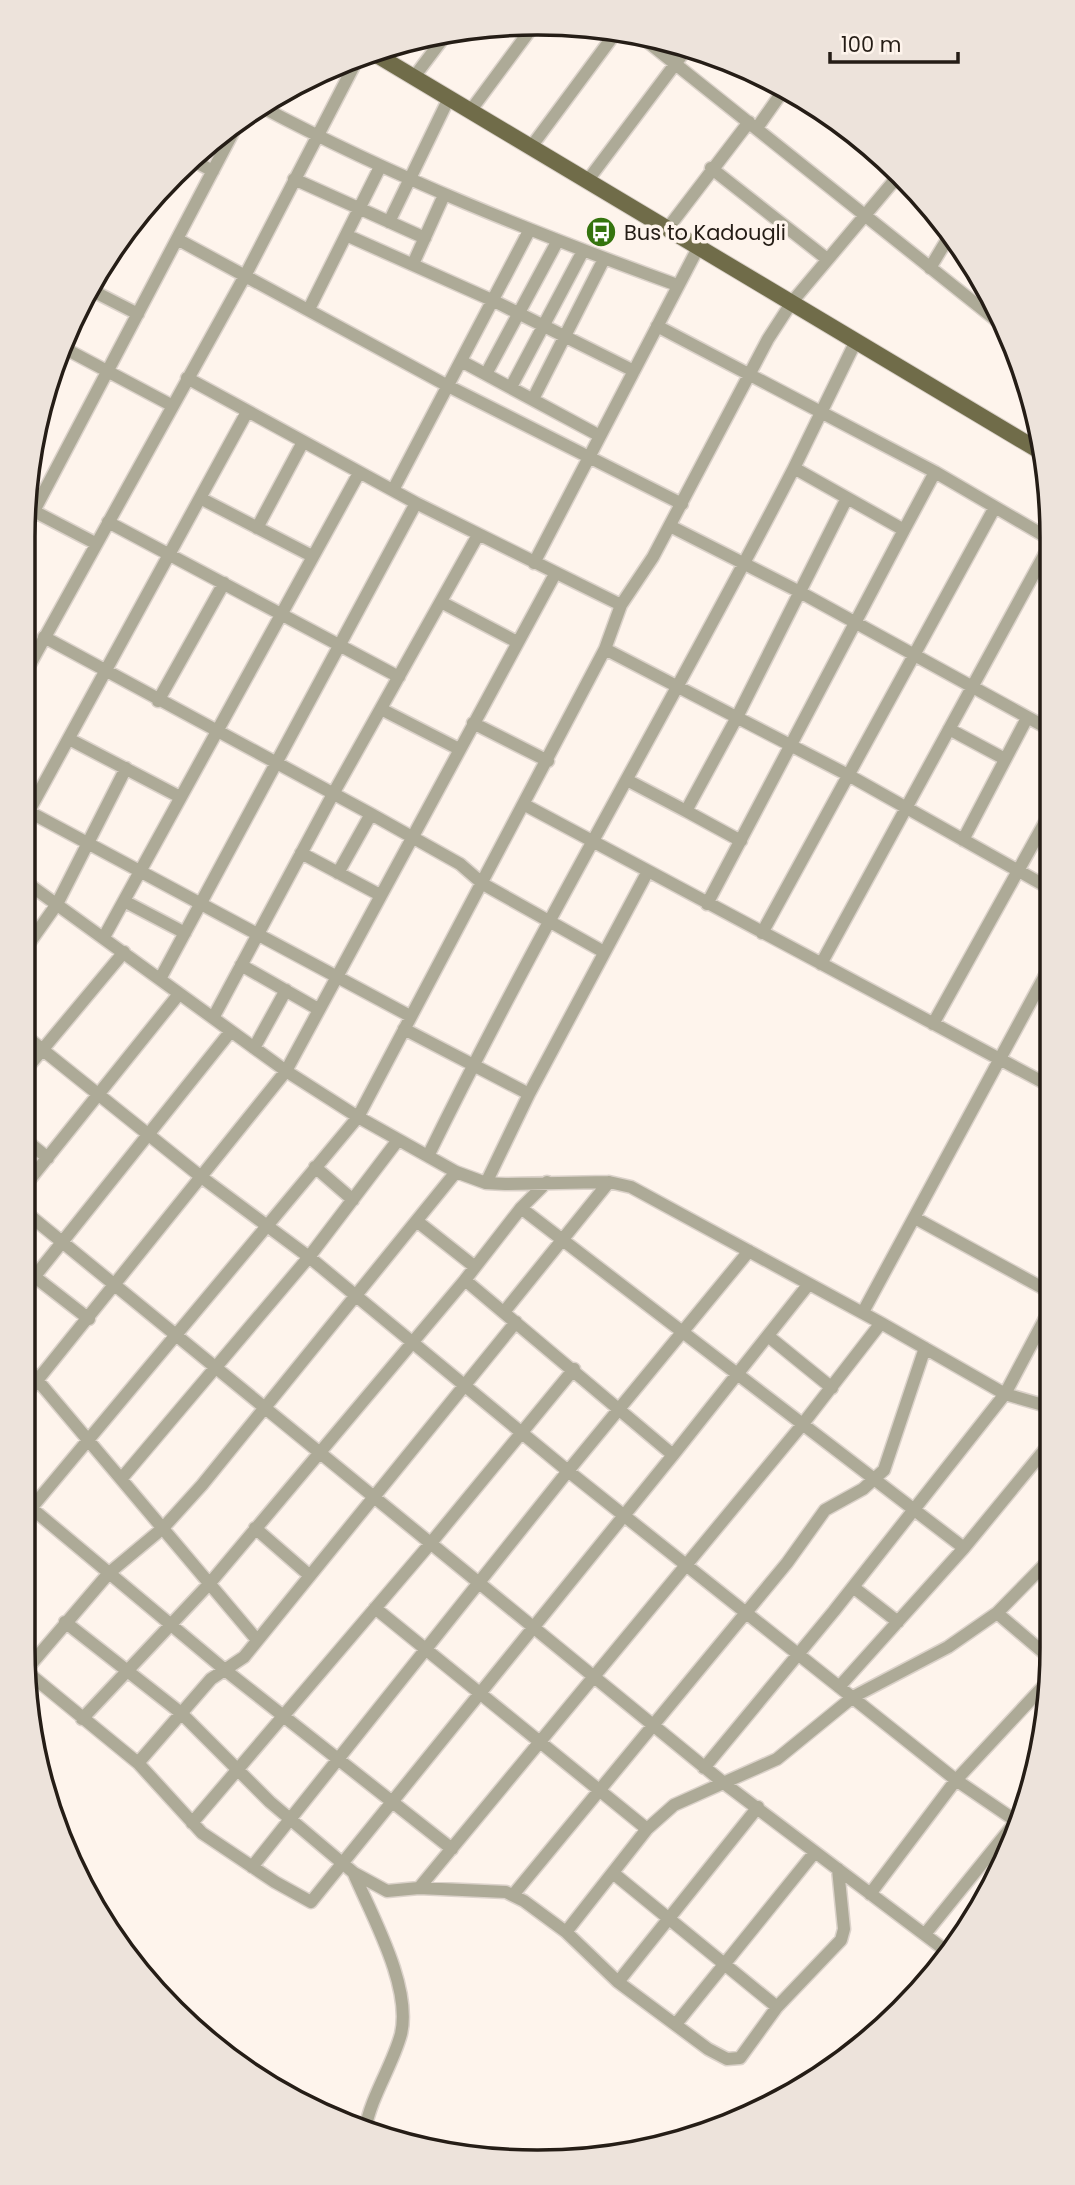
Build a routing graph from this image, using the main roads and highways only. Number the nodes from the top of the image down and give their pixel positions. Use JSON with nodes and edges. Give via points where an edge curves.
{"nodes":[{"id":1,"x":384,"y":59,"type":"edge"},
{"id":2,"x":1031,"y":446,"type":"edge"}],
"edges":[{"from":1,"to":2,"type":"main road"}]}
